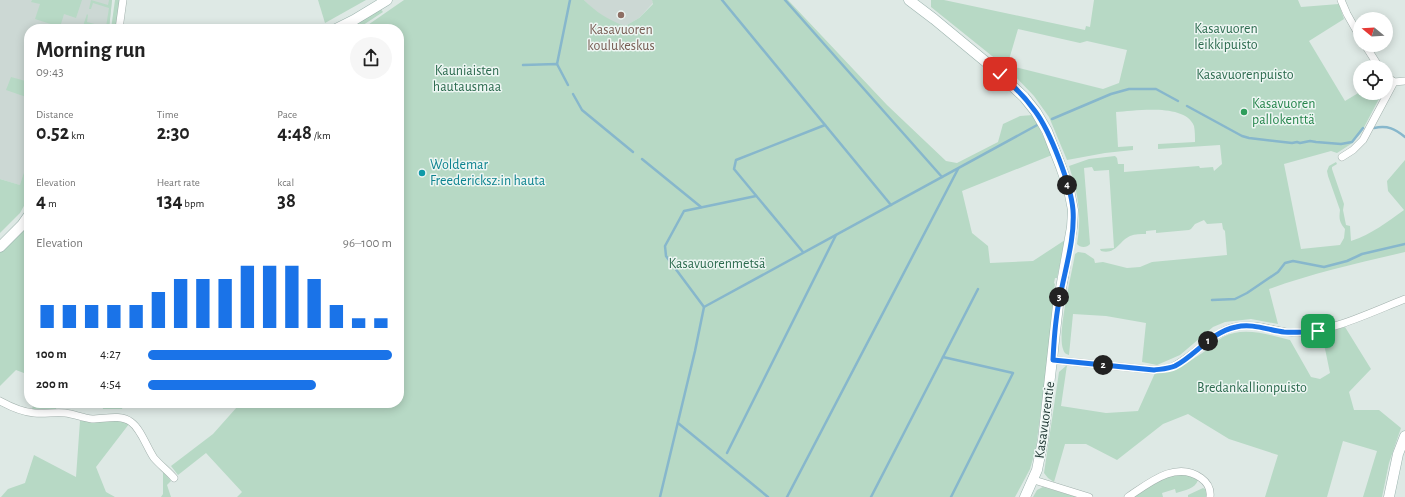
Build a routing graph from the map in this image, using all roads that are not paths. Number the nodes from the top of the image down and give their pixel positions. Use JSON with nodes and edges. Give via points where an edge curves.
{"nodes":[{"id":1,"x":123,"y":0,"type":"edge"},
{"id":2,"x":387,"y":0,"type":"edge"},
{"id":3,"x":909,"y":0,"type":"edge"},
{"id":4,"x":1341,"y":0,"type":"edge"},
{"id":5,"x":120,"y":24,"type":"edge"},
{"id":6,"x":346,"y":24,"type":"edge"},
{"id":7,"x":1353,"y":26,"type":"edge"},
{"id":8,"x":1405,"y":81,"type":"edge"},
{"id":9,"x":1394,"y":82,"type":"joint"},
{"id":10,"x":1342,"y":157,"type":"dead end"},
{"id":11,"x":24,"y":222,"type":"edge"},
{"id":12,"x":0,"y":246,"type":"edge"},
{"id":13,"x":1405,"y":299,"type":"edge"},
{"id":14,"x":1053,"y":360,"type":"junction"},
{"id":15,"x":0,"y":401,"type":"edge"},
{"id":16,"x":1405,"y":436,"type":"edge"},
{"id":17,"x":174,"y":478,"type":"dead end"},
{"id":18,"x":1034,"y":480,"type":"junction"},
{"id":19,"x":1025,"y":497,"type":"edge"},
{"id":20,"x":1089,"y":497,"type":"edge"},
{"id":21,"x":1128,"y":497,"type":"edge"},
{"id":22,"x":1210,"y":497,"type":"edge"},
{"id":23,"x":1389,"y":497,"type":"edge"}],
"edges":[{"from":1,"to":5,"type":"street"},
{"from":2,"to":6,"type":"street"},
{"from":3,"to":14,"type":"street","name":"Kasavuorentie","via":[[992,67],[1024,97],[1047,131],[1062,167],[1073,210],[1058,305]]},
{"from":4,"to":7,"type":"street"},
{"from":8,"to":9,"type":"street"},
{"from":9,"to":10,"type":"street","via":[[1363,140]]},
{"from":11,"to":12,"type":"street"},
{"from":13,"to":14,"type":"street","via":[[1318,331],[1298,333],[1236,326],[1222,331],[1185,360],[1166,369]]},
{"from":14,"to":18,"type":"street","name":"Kasavuorentie","via":[[1043,440]]},
{"from":15,"to":17,"type":"street","via":[[12,408],[35,414],[64,413],[87,418],[114,417],[126,420],[137,428],[155,459]]},
{"from":16,"to":23,"type":"street","via":[[1398,454]]},
{"from":18,"to":19,"type":"street","name":"Kasavuorentie"},
{"from":18,"to":20,"type":"street"},
{"from":21,"to":22,"type":"street","via":[[1172,472],[1188,472],[1202,479],[1208,485]]}]}
